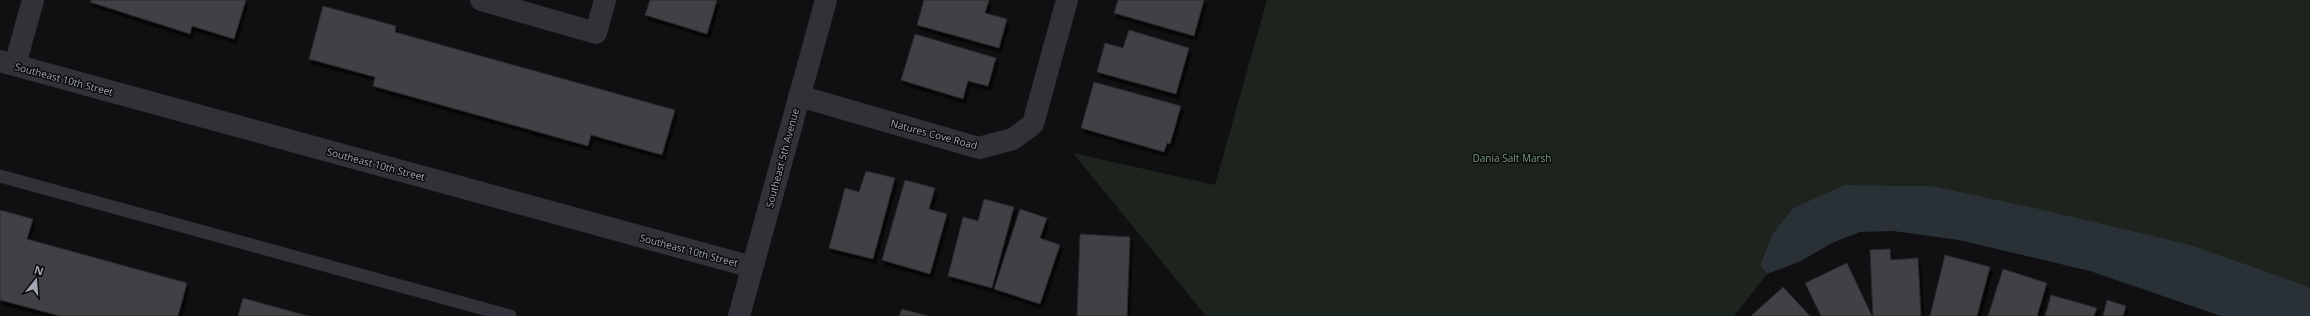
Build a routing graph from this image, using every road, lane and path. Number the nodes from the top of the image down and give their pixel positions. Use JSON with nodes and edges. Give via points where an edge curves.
{"nodes":[{"id":1,"x":33,"y":0,"type":"edge"},
{"id":2,"x":481,"y":0,"type":"edge"},
{"id":3,"x":605,"y":0,"type":"edge"},
{"id":4,"x":826,"y":0,"type":"edge"},
{"id":5,"x":1067,"y":0,"type":"edge"},
{"id":6,"x":8,"y":63,"type":"edge"},
{"id":7,"x":799,"y":96,"type":"junction"},
{"id":8,"x":0,"y":176,"type":"edge"},
{"id":9,"x":752,"y":267,"type":"junction"},
{"id":10,"x":510,"y":316,"type":"edge"},
{"id":11,"x":739,"y":316,"type":"edge"}],
"edges":[{"from":1,"to":6,"type":"street"},
{"from":2,"to":3,"type":"street","via":[[596,33]]},
{"from":4,"to":7,"type":"street","name":"Southeast 5th Avenue"},
{"from":5,"to":7,"type":"street","name":"Natures Cove Road","via":[[1033,124],[1013,139],[979,148]]},
{"from":6,"to":9,"type":"street","name":"Southeast 10th Street"},
{"from":7,"to":9,"type":"street","name":"Southeast 5th Avenue"},
{"from":8,"to":10,"type":"lane"},
{"from":9,"to":11,"type":"street","name":"Southeast 5th Avenue"}]}
